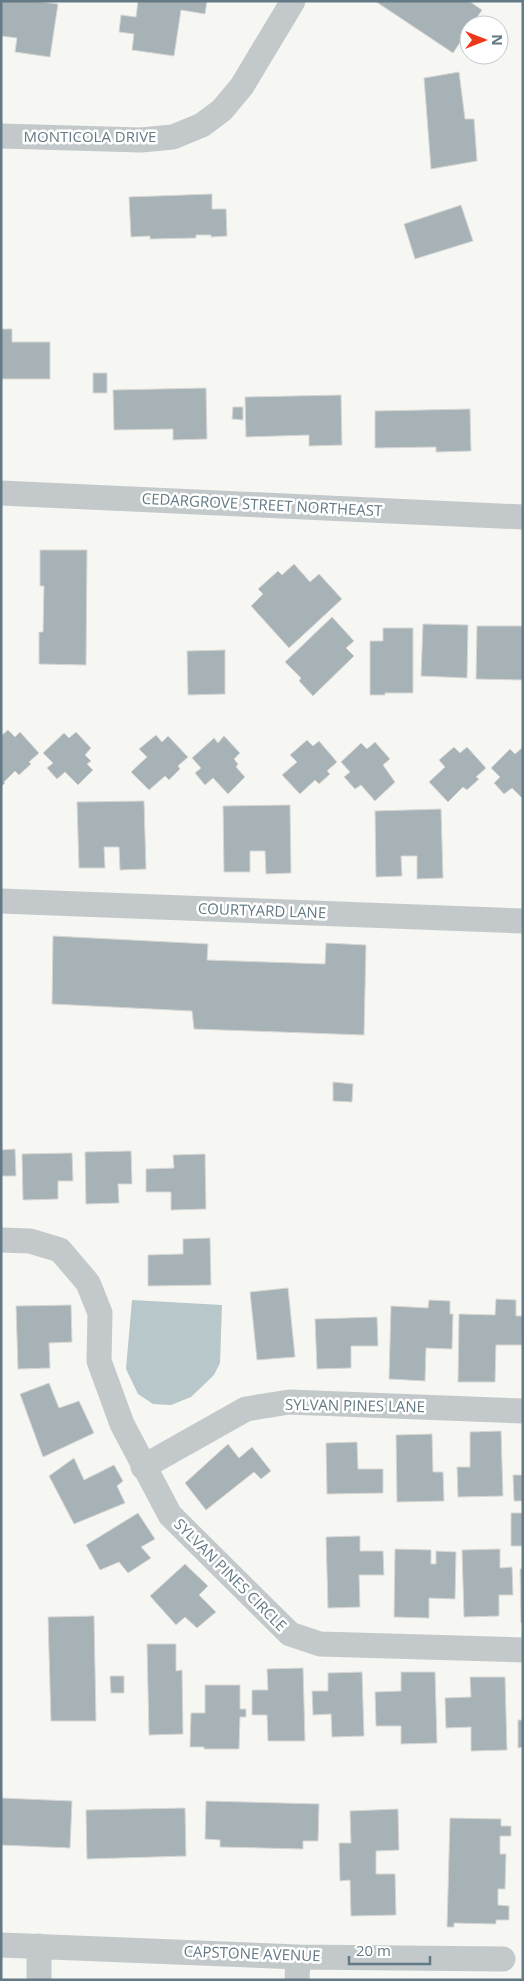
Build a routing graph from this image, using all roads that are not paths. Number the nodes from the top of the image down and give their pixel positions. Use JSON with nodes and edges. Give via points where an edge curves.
{"nodes":[{"id":1,"x":293,"y":1,"type":"edge"},
{"id":2,"x":1,"y":136,"type":"edge"},
{"id":3,"x":1,"y":494,"type":"edge"},
{"id":4,"x":523,"y":517,"type":"edge"},
{"id":5,"x":1,"y":901,"type":"edge"},
{"id":6,"x":523,"y":921,"type":"edge"},
{"id":7,"x":1,"y":1240,"type":"edge"},
{"id":8,"x":523,"y":1411,"type":"edge"},
{"id":9,"x":142,"y":1467,"type":"junction"},
{"id":10,"x":523,"y":1650,"type":"edge"},
{"id":11,"x":1,"y":1945,"type":"edge"},
{"id":12,"x":39,"y":1946,"type":"junction"},
{"id":13,"x":503,"y":1959,"type":"dead end"},
{"id":14,"x":298,"y":1968,"type":"edge"},
{"id":15,"x":39,"y":1980,"type":"edge"}],
"edges":[{"from":1,"to":2,"type":"street","name":"MONTICOLA DRIVE","via":[[242,86],[222,110],[202,125],[173,137],[141,140]]},
{"from":3,"to":4,"type":"street","name":"CEDARGROVE STREET NORTHEAST"},
{"from":5,"to":6,"type":"street","name":"COURTYARD LANE"},
{"from":7,"to":9,"type":"street","name":"SYLVAN PINES CIRCLE","via":[[30,1241],[60,1250],[88,1283],[100,1313],[99,1360],[122,1424]]},
{"from":8,"to":9,"type":"street","name":"SYLVAN PINES LANE","via":[[289,1402],[246,1408]]},
{"from":9,"to":10,"type":"street","name":"SYLVAN PINES CIRCLE","via":[[170,1515],[290,1634],[320,1644]]},
{"from":11,"to":12,"type":"street","name":"CAPSTONE AVENUE"},
{"from":12,"to":14,"type":"street","name":"CAPSTONE AVENUE"},
{"from":12,"to":15,"type":"street"},
{"from":13,"to":14,"type":"street","name":"CAPSTONE AVENUE"}]}
